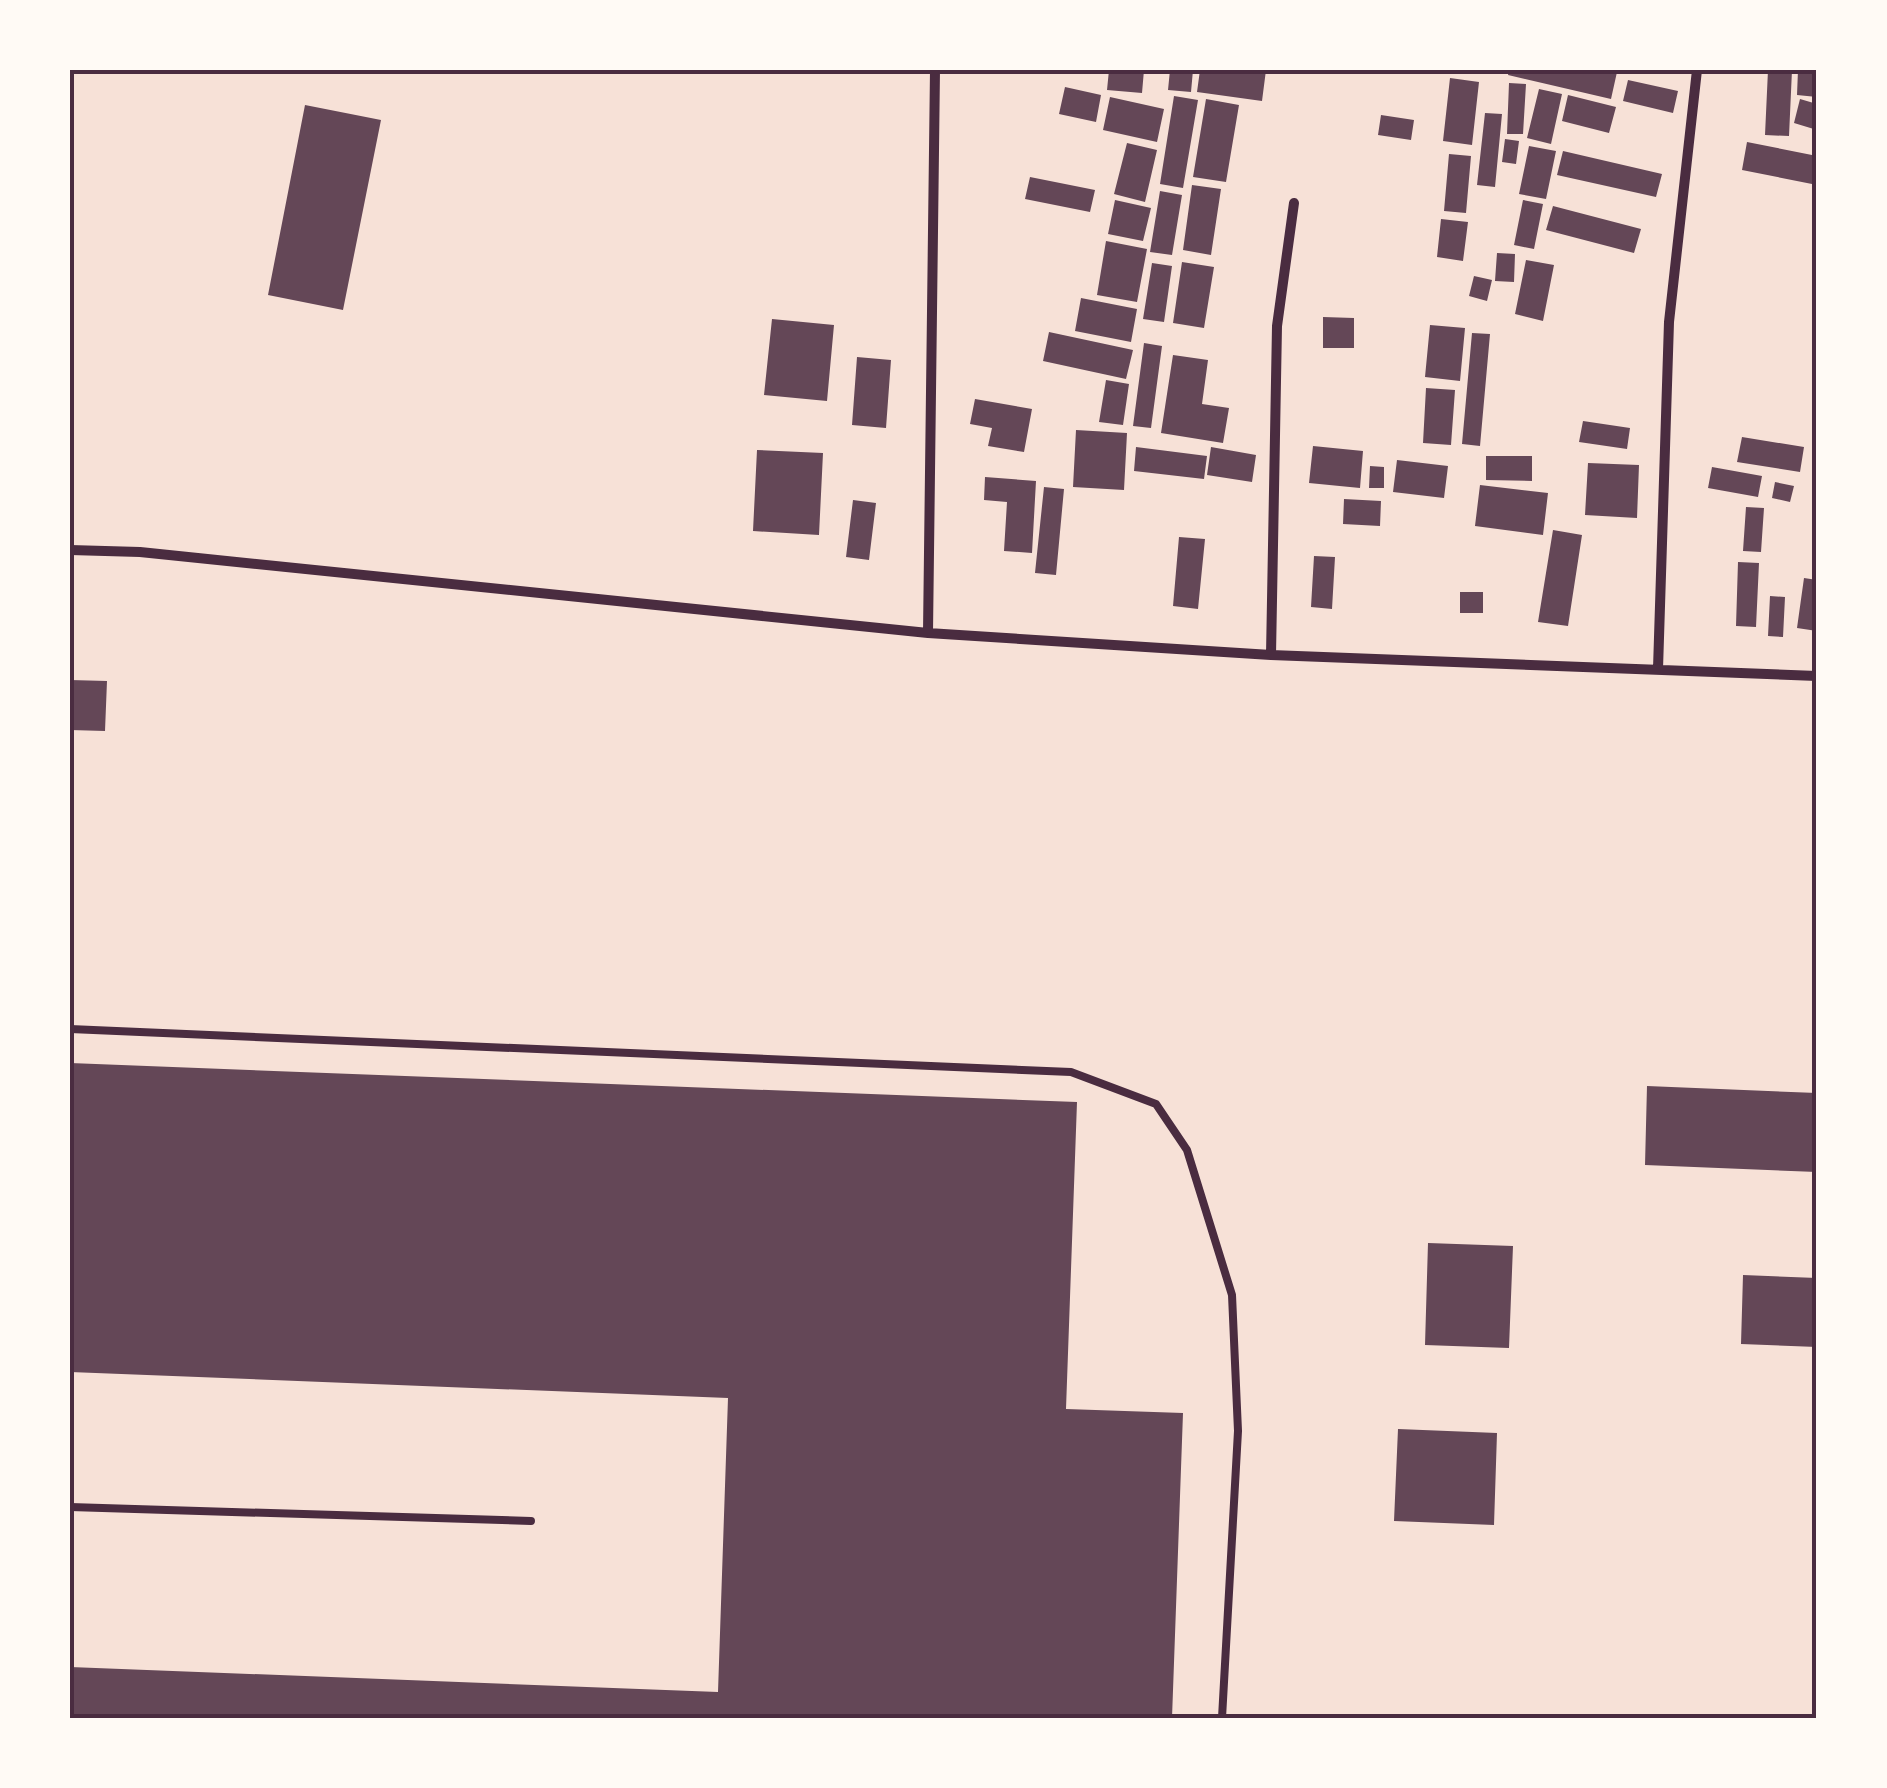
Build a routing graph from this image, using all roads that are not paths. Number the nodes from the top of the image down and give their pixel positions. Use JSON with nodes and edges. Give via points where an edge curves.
{"nodes":[{"id":1,"x":935,"y":70,"type":"edge"},
{"id":2,"x":1697,"y":70,"type":"edge"},
{"id":3,"x":1294,"y":203,"type":"dead end"},
{"id":4,"x":70,"y":550,"type":"edge"},
{"id":5,"x":928,"y":632,"type":"junction"},
{"id":6,"x":1271,"y":655,"type":"junction"},
{"id":7,"x":1658,"y":669,"type":"junction"},
{"id":8,"x":1817,"y":676,"type":"edge"},
{"id":9,"x":70,"y":1029,"type":"edge"},
{"id":10,"x":70,"y":1508,"type":"edge"},
{"id":11,"x":531,"y":1521,"type":"dead end"},
{"id":12,"x":1222,"y":1718,"type":"edge"}],
"edges":[{"from":1,"to":5,"type":"street"},
{"from":2,"to":7,"type":"street","via":[[1669,322]]},
{"from":3,"to":6,"type":"street","via":[[1278,326]]},
{"from":4,"to":5,"type":"street"},
{"from":5,"to":6,"type":"street"},
{"from":6,"to":7,"type":"street"},
{"from":7,"to":8,"type":"street"},
{"from":9,"to":12,"type":"lane","via":[[1071,1072],[1156,1104],[1187,1150],[1232,1294],[1238,1431]]},
{"from":10,"to":11,"type":"lane"}]}
